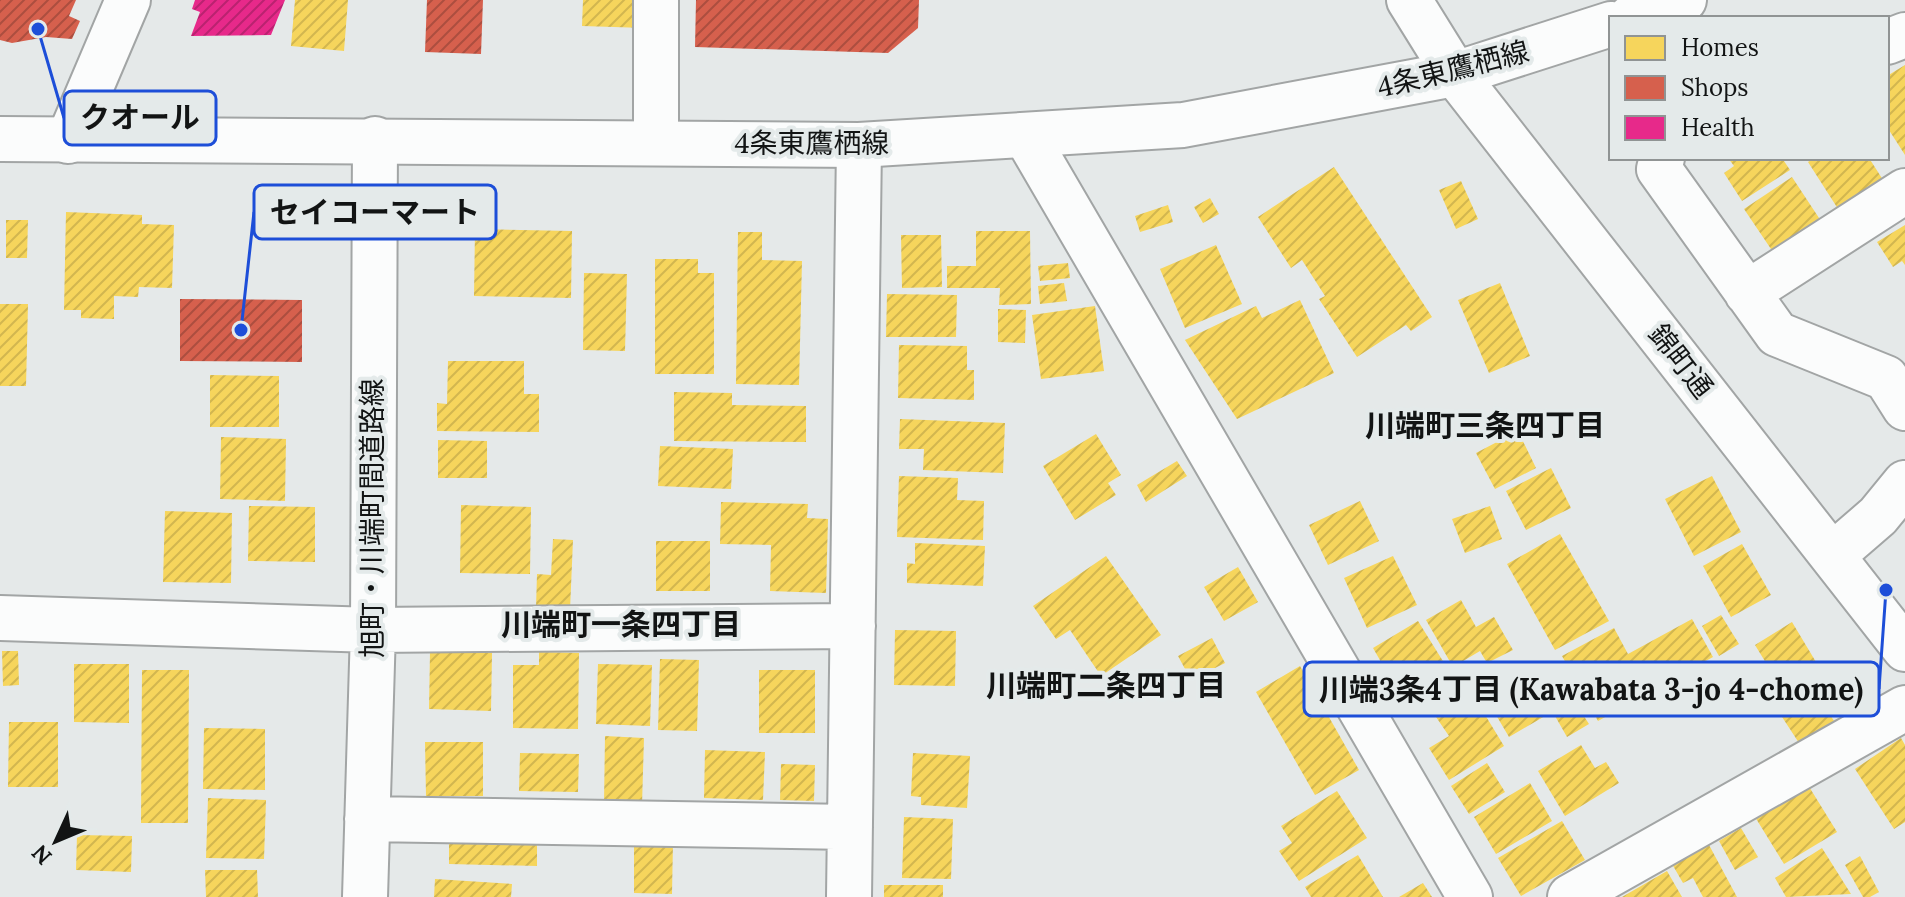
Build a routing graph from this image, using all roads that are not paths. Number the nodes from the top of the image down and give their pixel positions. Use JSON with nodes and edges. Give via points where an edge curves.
{"nodes":[{"id":1,"x":128,"y":0,"type":"edge"},
{"id":2,"x":656,"y":0,"type":"edge"},
{"id":3,"x":1409,"y":0,"type":"edge"},
{"id":4,"x":1684,"y":0,"type":"edge"},
{"id":5,"x":1636,"y":16,"type":"edge"},
{"id":6,"x":1609,"y":25,"type":"edge"},
{"id":7,"x":1455,"y":74,"type":"junction"},
{"id":8,"x":1026,"y":136,"type":"junction"},
{"id":9,"x":0,"y":139,"type":"edge"},
{"id":10,"x":375,"y":139,"type":"junction"},
{"id":11,"x":68,"y":141,"type":"junction"},
{"id":12,"x":656,"y":143,"type":"junction"},
{"id":13,"x":859,"y":145,"type":"junction"},
{"id":14,"x":1661,"y":160,"type":"edge"},
{"id":15,"x":1905,"y":191,"type":"edge"},
{"id":16,"x":1747,"y":293,"type":"junction"},
{"id":17,"x":1899,"y":385,"type":"edge"},
{"id":18,"x":1905,"y":483,"type":"edge"},
{"id":19,"x":1834,"y":554,"type":"junction"},
{"id":20,"x":0,"y":618,"type":"edge"},
{"id":21,"x":853,"y":626,"type":"junction"},
{"id":22,"x":373,"y":630,"type":"junction"},
{"id":23,"x":1905,"y":649,"type":"edge"},
{"id":24,"x":1905,"y":708,"type":"edge"},
{"id":25,"x":367,"y":819,"type":"junction"},
{"id":26,"x":850,"y":827,"type":"junction"},
{"id":27,"x":365,"y":897,"type":"edge"},
{"id":28,"x":849,"y":897,"type":"edge"},
{"id":29,"x":1470,"y":897,"type":"edge"},
{"id":30,"x":1570,"y":897,"type":"edge"}],
"edges":[{"from":1,"to":11,"type":"street"},
{"from":2,"to":12,"type":"street"},
{"from":3,"to":7,"type":"street","name":"錦町通"},
{"from":4,"to":5,"type":"street"},
{"from":6,"to":7,"type":"street","name":"4条東鷹栖線"},
{"from":7,"to":8,"type":"street","name":"4条東鷹栖線","via":[[1183,125]]},
{"from":7,"to":19,"type":"street","name":"錦町通"},
{"from":8,"to":13,"type":"street","name":"4条東鷹栖線"},
{"from":8,"to":29,"type":"street"},
{"from":9,"to":11,"type":"street","name":"4条東鷹栖線"},
{"from":10,"to":11,"type":"street","name":"4条東鷹栖線"},
{"from":10,"to":12,"type":"street","name":"4条東鷹栖線"},
{"from":10,"to":22,"type":"street","name":"旭町・川端町間道路線"},
{"from":12,"to":13,"type":"street","name":"4条東鷹栖線"},
{"from":13,"to":21,"type":"street"},
{"from":14,"to":16,"type":"street","via":[[1659,169]]},
{"from":15,"to":16,"type":"street"},
{"from":16,"to":17,"type":"street","via":[[1777,334]]},
{"from":18,"to":19,"type":"street","via":[[1878,516]]},
{"from":19,"to":23,"type":"street","name":"錦町通"},
{"from":20,"to":22,"type":"street"},
{"from":21,"to":22,"type":"street"},
{"from":21,"to":26,"type":"street"},
{"from":22,"to":25,"type":"street","name":"旭町・川端町間道路線"},
{"from":24,"to":30,"type":"street"},
{"from":25,"to":26,"type":"street"},
{"from":25,"to":27,"type":"street","name":"旭町・川端町間道路線"},
{"from":26,"to":28,"type":"street"}]}
